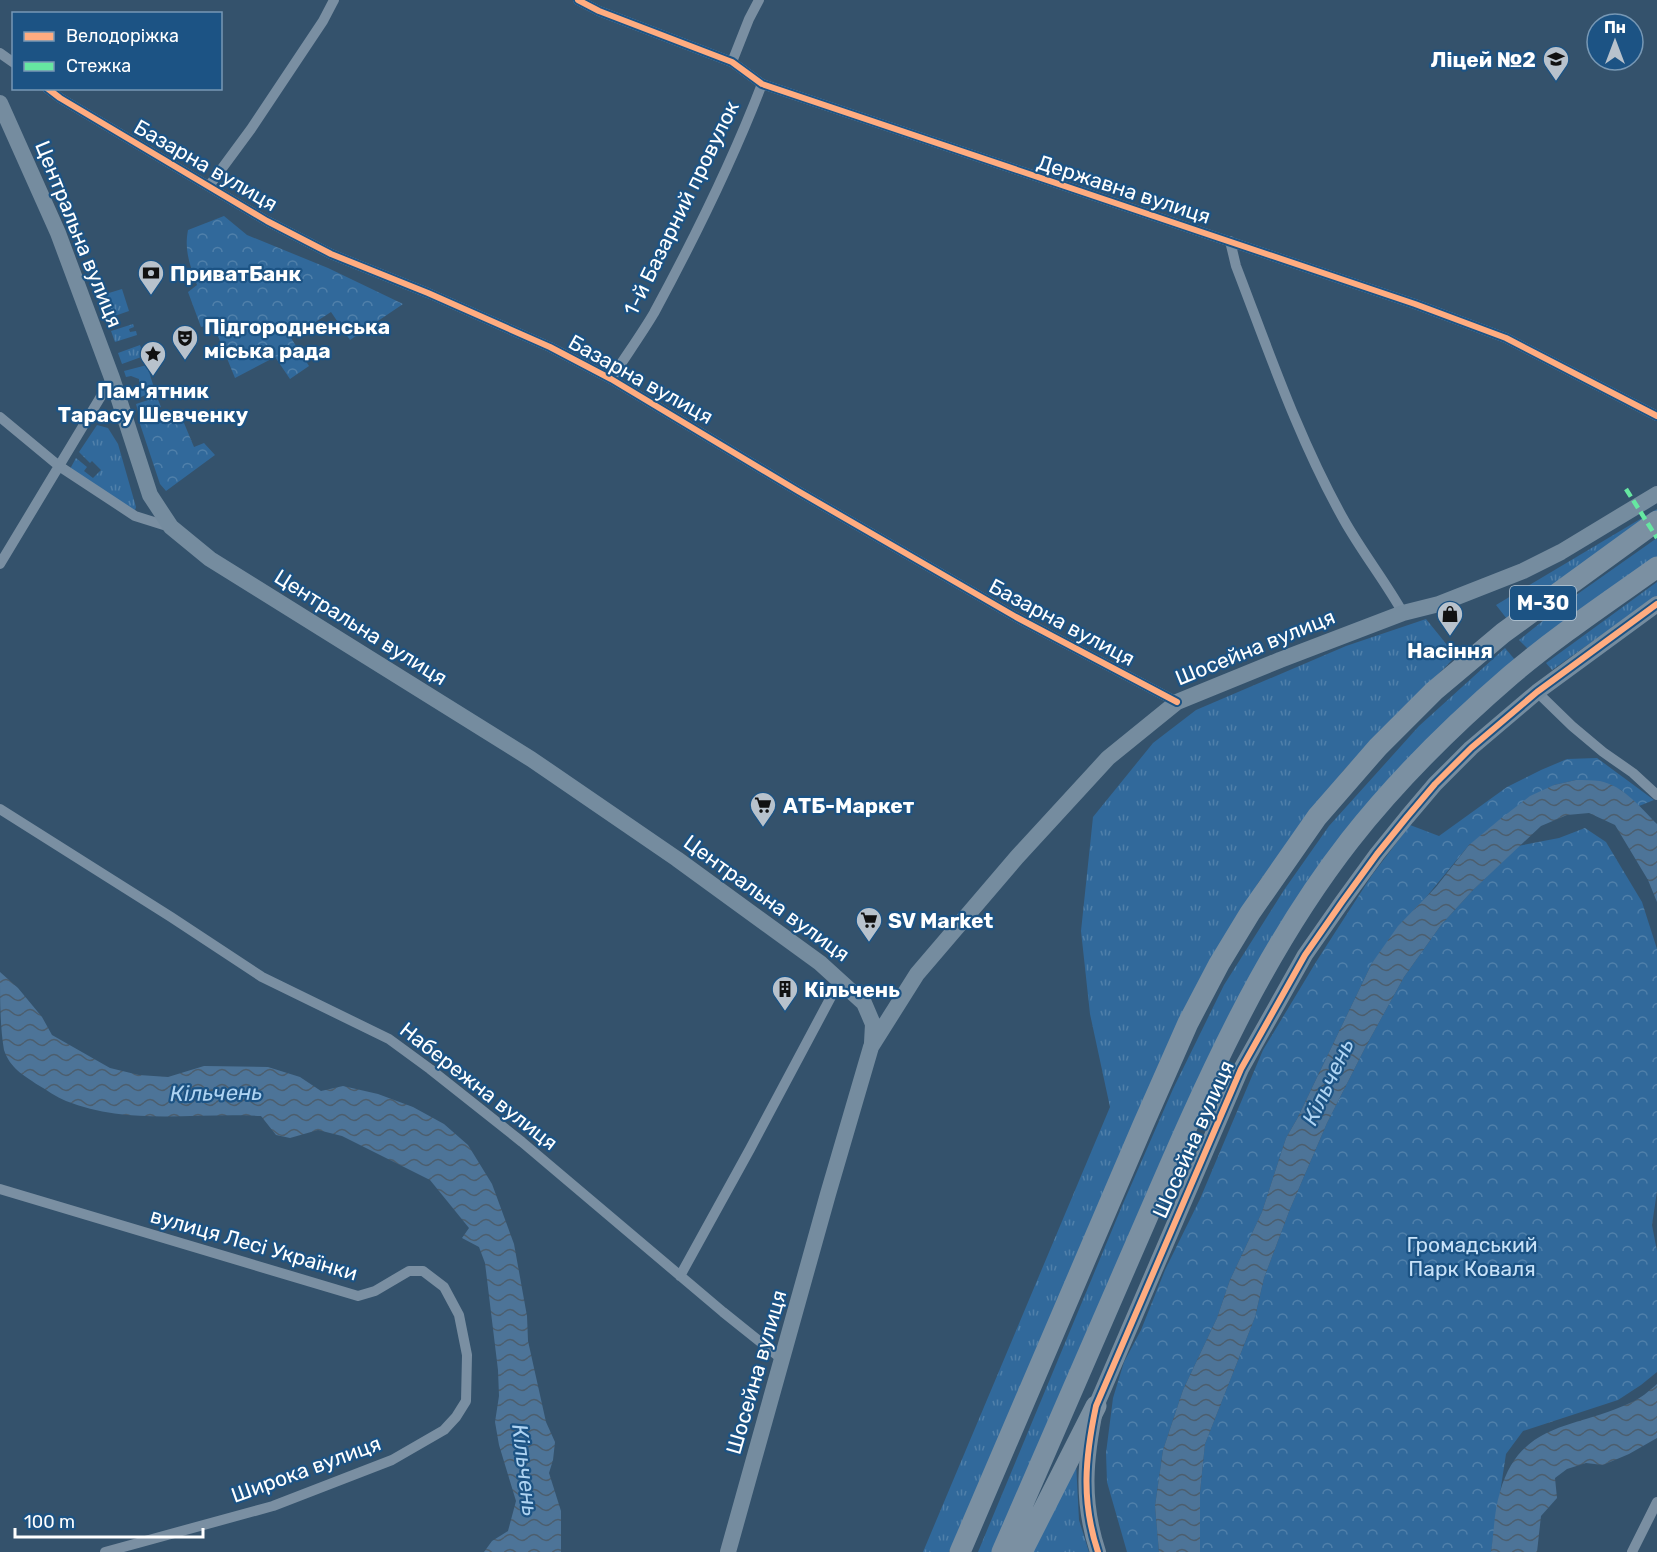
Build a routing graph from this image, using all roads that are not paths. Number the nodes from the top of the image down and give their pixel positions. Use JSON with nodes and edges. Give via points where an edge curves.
{"nodes":[{"id":1,"x":334,"y":0,"type":"edge"},
{"id":2,"x":578,"y":0,"type":"edge"},
{"id":3,"x":759,"y":0,"type":"edge"},
{"id":4,"x":732,"y":62,"type":"junction"},
{"id":5,"x":762,"y":84,"type":"junction"},
{"id":6,"x":50,"y":90,"type":"edge"},
{"id":7,"x":0,"y":103,"type":"edge"},
{"id":8,"x":209,"y":186,"type":"junction"},
{"id":9,"x":1230,"y":241,"type":"junction"},
{"id":10,"x":112,"y":378,"type":"junction"},
{"id":11,"x":611,"y":379,"type":"junction"},
{"id":12,"x":1657,"y":416,"type":"edge"},
{"id":13,"x":0,"y":417,"type":"edge"},
{"id":14,"x":59,"y":466,"type":"junction"},
{"id":15,"x":1657,"y":494,"type":"edge"},
{"id":16,"x":1657,"y":521,"type":"edge"},
{"id":17,"x":171,"y":527,"type":"junction"},
{"id":18,"x":0,"y":564,"type":"edge"},
{"id":19,"x":1657,"y":567,"type":"edge"},
{"id":20,"x":1657,"y":604,"type":"edge"},
{"id":21,"x":1403,"y":613,"type":"junction"},
{"id":22,"x":1537,"y":692,"type":"junction"},
{"id":23,"x":1177,"y":702,"type":"junction"},
{"id":24,"x":1657,"y":795,"type":"edge"},
{"id":25,"x":0,"y":809,"type":"edge"},
{"id":26,"x":840,"y":980,"type":"junction"},
{"id":27,"x":872,"y":1047,"type":"junction"},
{"id":28,"x":0,"y":1189,"type":"edge"},
{"id":29,"x":680,"y":1276,"type":"junction"},
{"id":30,"x":783,"y":1360,"type":"junction"},
{"id":31,"x":466,"y":1401,"type":"joint"},
{"id":32,"x":1096,"y":1406,"type":"junction"},
{"id":33,"x":1657,"y":1502,"type":"edge"},
{"id":34,"x":105,"y":1552,"type":"edge"},
{"id":35,"x":728,"y":1552,"type":"edge"},
{"id":36,"x":960,"y":1552,"type":"edge"},
{"id":37,"x":1002,"y":1552,"type":"edge"},
{"id":38,"x":1022,"y":1552,"type":"edge"},
{"id":39,"x":1098,"y":1552,"type":"edge"},
{"id":40,"x":1632,"y":1552,"type":"edge"}],
"edges":[{"from":1,"to":8,"type":"street","via":[[284,80]]},
{"from":2,"to":4,"type":"street","name":"Державна вулиця"},
{"from":3,"to":4,"type":"street"},
{"from":4,"to":5,"type":"street","name":"Державна вулиця"},
{"from":5,"to":9,"type":"street","name":"Державна вулиця"},
{"from":5,"to":11,"type":"street","name":"1-й Базарний провулок","via":[[684,255]]},
{"from":6,"to":8,"type":"street","name":"Базарна вулиця"},
{"from":7,"to":10,"type":"street","name":"Центральна вулиця","via":[[58,233]]},
{"from":8,"to":11,"type":"street","name":"Базарна вулиця","via":[[331,254],[550,346]]},
{"from":9,"to":12,"type":"street","name":"Державна вулиця","via":[[1506,338]]},
{"from":9,"to":21,"type":"street","via":[[1294,418],[1344,521]]},
{"from":10,"to":14,"type":"street"},
{"from":10,"to":17,"type":"street","name":"Центральна вулиця","via":[[150,495]]},
{"from":11,"to":23,"type":"street","name":"Базарна вулиця","via":[[1016,617]]},
{"from":13,"to":14,"type":"street"},
{"from":14,"to":17,"type":"street","via":[[135,516]]},
{"from":14,"to":18,"type":"street"},
{"from":15,"to":21,"type":"street","name":"Шосейна вулиця","via":[[1522,571],[1439,604]]},
{"from":16,"to":36,"type":"highway","number":"М-30","via":[[1503,633],[1434,691],[1317,817],[1256,904],[1188,1023]]},
{"from":17,"to":26,"type":"street","name":"Центральна вулиця","via":[[210,559],[540,765],[677,859]]},
{"from":19,"to":37,"type":"highway","number":"М-30","via":[[1510,676],[1442,739],[1350,841],[1283,936],[1229,1037],[1182,1139]]},
{"from":20,"to":22,"type":"street","name":"Шосейна вулиця"},
{"from":21,"to":23,"type":"street","name":"Шосейна вулиця"},
{"from":22,"to":24,"type":"street","via":[[1572,726]]},
{"from":22,"to":32,"type":"street","name":"Шосейна вулиця","via":[[1435,784],[1377,854],[1305,956],[1240,1069]]},
{"from":23,"to":27,"type":"street","name":"Шосейна вулиця","via":[[1108,758],[1017,857],[917,974]]},
{"from":25,"to":29,"type":"street","name":"Набережна вулиця","via":[[262,977],[388,1039],[522,1142]]},
{"from":26,"to":27,"type":"street","name":"Центральна вулиця","via":[[864,1003],[873,1024]]},
{"from":26,"to":29,"type":"street"},
{"from":27,"to":30,"type":"street","name":"Шосейна вулиця"},
{"from":28,"to":31,"type":"street","name":"вулиця Лесі Українки","via":[[358,1296],[409,1271],[423,1271],[444,1287],[459,1315],[467,1355]]},
{"from":29,"to":30,"type":"street","name":"Набережна вулиця"},
{"from":30,"to":35,"type":"street","name":"Шосейна вулиця"},
{"from":31,"to":34,"type":"street","name":"Широка вулиця","via":[[444,1430],[392,1460],[273,1506]]},
{"from":32,"to":38,"type":"highway"},
{"from":32,"to":39,"type":"street","name":"Шосейна вулиця","via":[[1085,1480],[1091,1533]]},
{"from":33,"to":40,"type":"street"}]}
